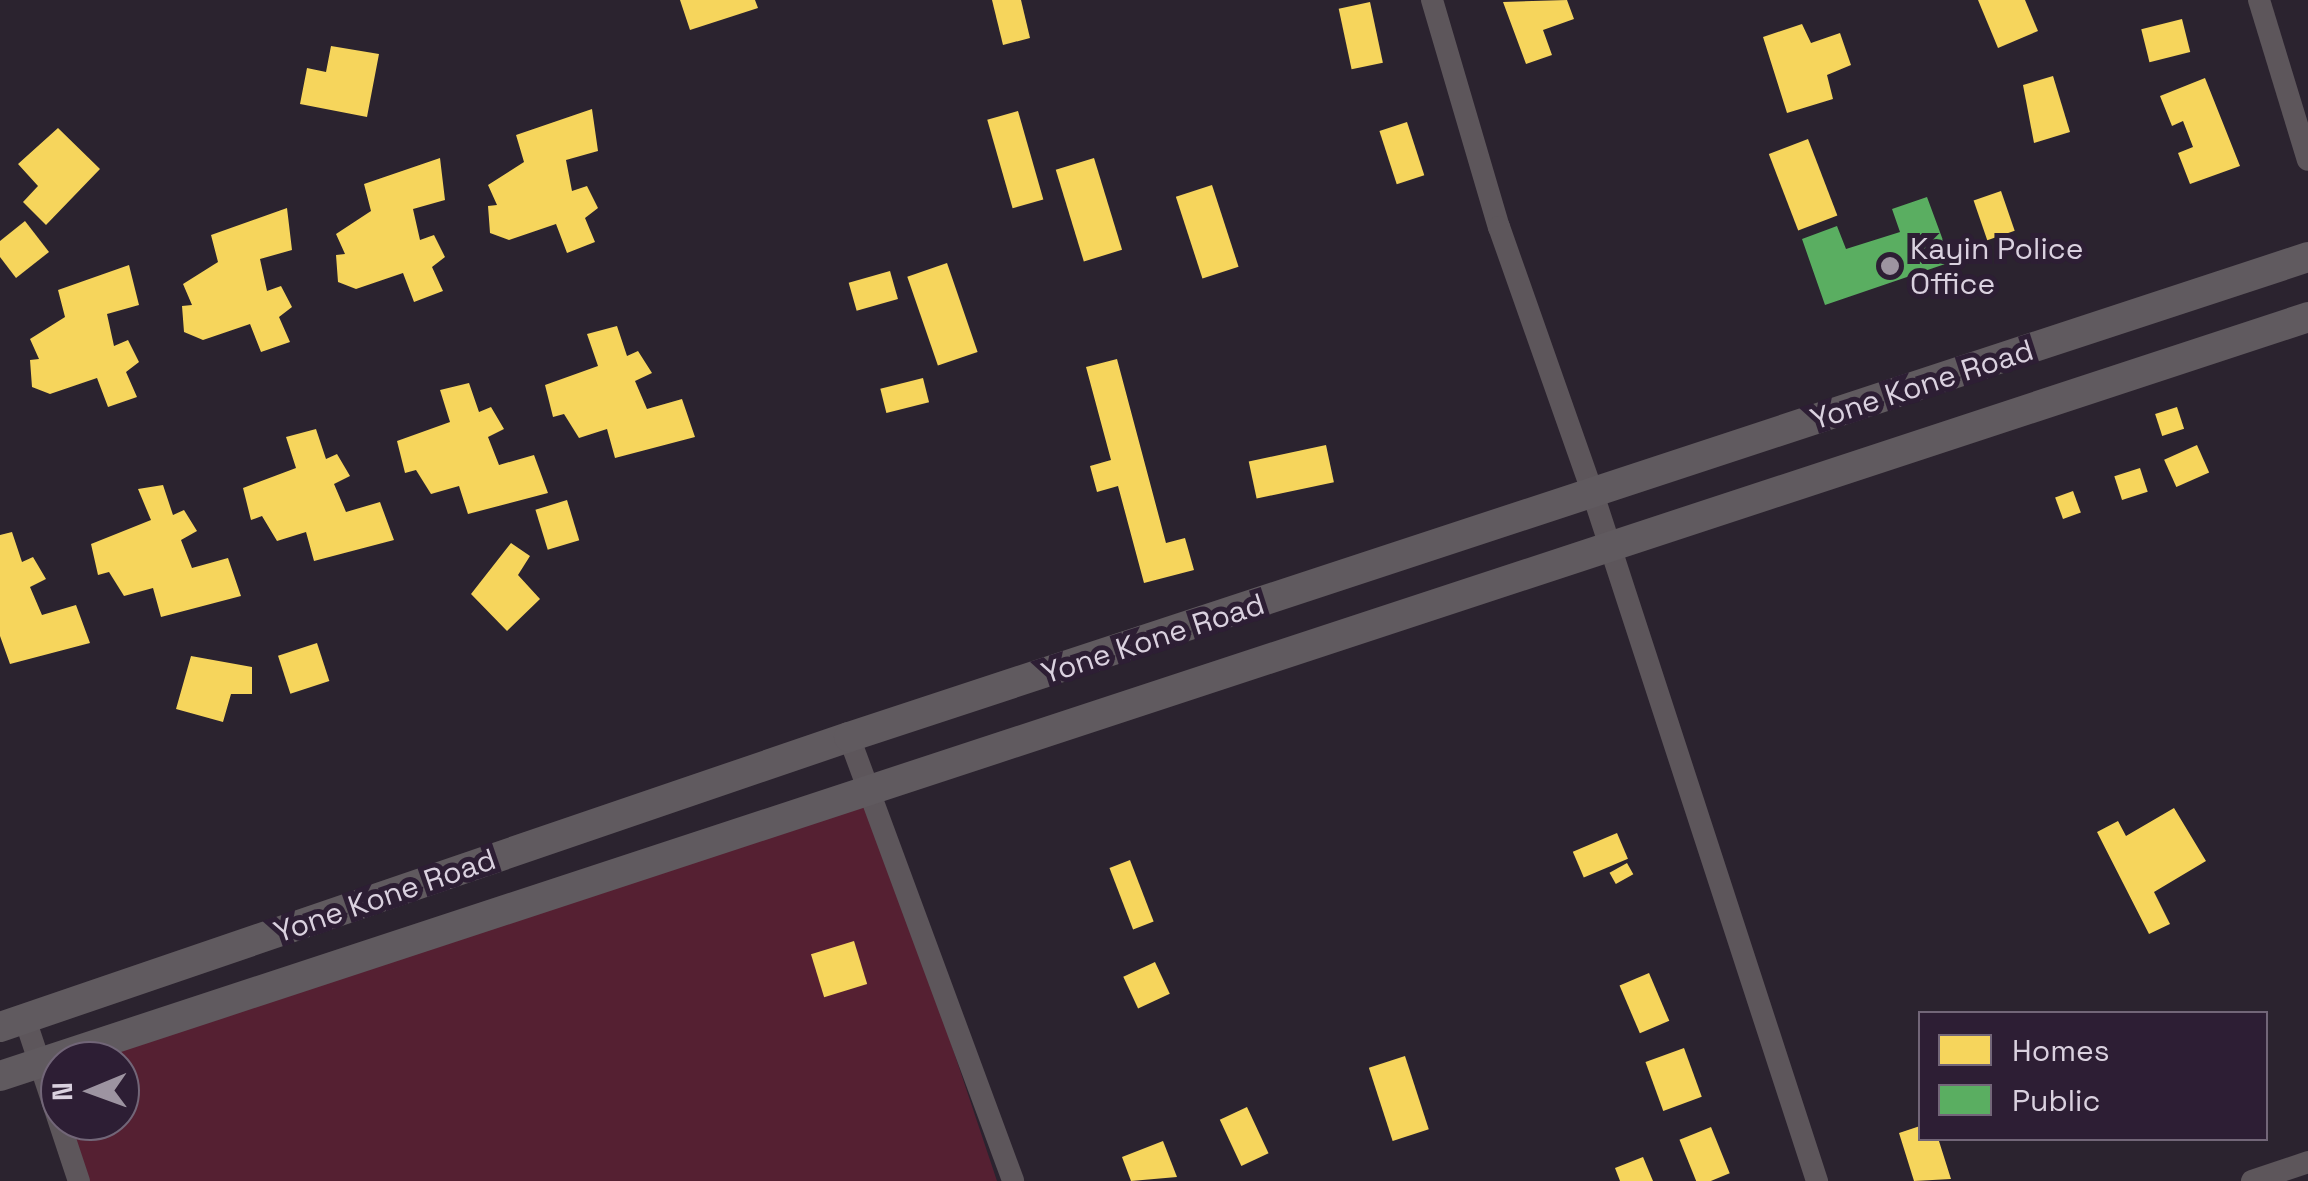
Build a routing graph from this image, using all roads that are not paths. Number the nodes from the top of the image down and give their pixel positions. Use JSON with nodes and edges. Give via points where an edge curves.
{"nodes":[{"id":1,"x":1432,"y":0,"type":"edge"},
{"id":2,"x":2260,"y":0,"type":"edge"},
{"id":3,"x":2308,"y":160,"type":"edge"},
{"id":4,"x":2308,"y":257,"type":"edge"},
{"id":5,"x":2308,"y":318,"type":"edge"},
{"id":6,"x":1594,"y":494,"type":"junction"},
{"id":7,"x":1610,"y":544,"type":"junction"},
{"id":8,"x":1303,"y":590,"type":"junction"},
{"id":9,"x":1318,"y":640,"type":"junction"},
{"id":10,"x":849,"y":738,"type":"junction"},
{"id":11,"x":866,"y":789,"type":"junction"},
{"id":12,"x":13,"y":1023,"type":"edge"},
{"id":13,"x":38,"y":1064,"type":"junction"},
{"id":14,"x":0,"y":1076,"type":"edge"},
{"id":15,"x":2308,"y":1162,"type":"edge"},
{"id":16,"x":79,"y":1181,"type":"edge"},
{"id":17,"x":1013,"y":1181,"type":"edge"},
{"id":18,"x":1817,"y":1181,"type":"edge"},
{"id":19,"x":2252,"y":1181,"type":"edge"}],
"edges":[{"from":1,"to":6,"type":"street","via":[[1499,227]]},
{"from":2,"to":3,"type":"street"},
{"from":4,"to":6,"type":"street","name":"Yone Kone Road"},
{"from":5,"to":7,"type":"street"},
{"from":6,"to":7,"type":"street"},
{"from":6,"to":8,"type":"street","name":"Yone Kone Road"},
{"from":7,"to":9,"type":"street"},
{"from":7,"to":18,"type":"street"},
{"from":8,"to":9,"type":"street"},
{"from":8,"to":10,"type":"street","name":"Yone Kone Road"},
{"from":9,"to":11,"type":"street"},
{"from":10,"to":11,"type":"street"},
{"from":10,"to":12,"type":"street","name":"Yone Kone Road"},
{"from":11,"to":13,"type":"street"},
{"from":11,"to":17,"type":"street"},
{"from":12,"to":13,"type":"street"},
{"from":13,"to":14,"type":"street"},
{"from":13,"to":16,"type":"street"},
{"from":15,"to":19,"type":"street"}]}
